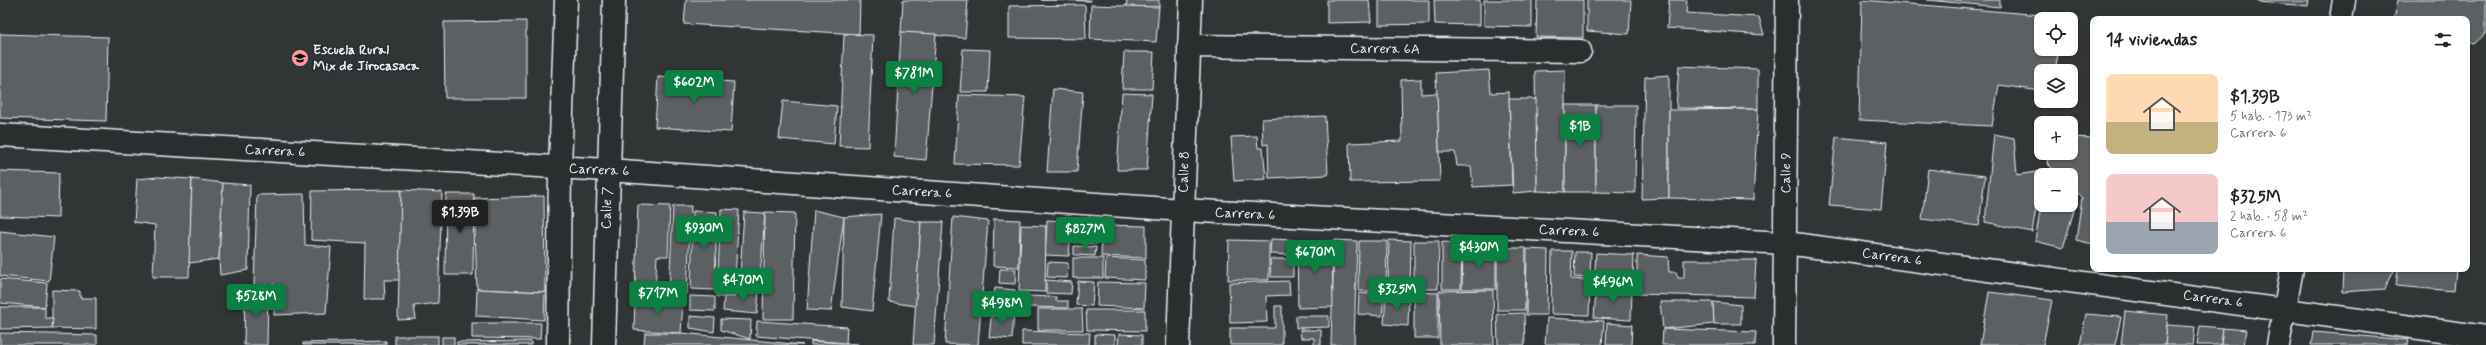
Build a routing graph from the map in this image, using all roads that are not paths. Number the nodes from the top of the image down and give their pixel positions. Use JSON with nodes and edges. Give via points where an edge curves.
{"nodes":[{"id":1,"x":566,"y":0,"type":"edge"},
{"id":2,"x":614,"y":0,"type":"edge"},
{"id":3,"x":1191,"y":0,"type":"edge"},
{"id":4,"x":1787,"y":0,"type":"edge"},
{"id":5,"x":2344,"y":0,"type":"edge"},
{"id":6,"x":2341,"y":16,"type":"edge"},
{"id":7,"x":1189,"y":46,"type":"junction"},
{"id":8,"x":1580,"y":51,"type":"dead end"},
{"id":9,"x":0,"y":135,"type":"edge"},
{"id":10,"x":560,"y":168,"type":"junction"},
{"id":11,"x":608,"y":170,"type":"junction"},
{"id":12,"x":1183,"y":210,"type":"junction"},
{"id":13,"x":1786,"y":242,"type":"junction"},
{"id":14,"x":2291,"y":272,"type":"edge"},
{"id":15,"x":2284,"y":309,"type":"junction"},
{"id":16,"x":2486,"y":337,"type":"edge"},
{"id":17,"x":558,"y":345,"type":"edge"},
{"id":18,"x":604,"y":345,"type":"edge"},
{"id":19,"x":1178,"y":345,"type":"edge"},
{"id":20,"x":1784,"y":345,"type":"edge"},
{"id":21,"x":2278,"y":345,"type":"edge"}],
"edges":[{"from":1,"to":10,"type":"street"},
{"from":2,"to":11,"type":"street","name":"Calle 7"},
{"from":3,"to":7,"type":"street","name":"Calle 8"},
{"from":4,"to":13,"type":"street","name":"Calle 9"},
{"from":5,"to":6,"type":"street"},
{"from":7,"to":8,"type":"street","name":"Carrera 6A"},
{"from":7,"to":12,"type":"street","name":"Calle 8"},
{"from":9,"to":10,"type":"street","name":"Carrera 6"},
{"from":10,"to":11,"type":"street","name":"Carrera 6"},
{"from":10,"to":17,"type":"street"},
{"from":11,"to":12,"type":"street","name":"Carrera 6"},
{"from":11,"to":18,"type":"street","name":"Calle 7"},
{"from":12,"to":13,"type":"street","name":"Carrera 6"},
{"from":12,"to":19,"type":"street","name":"Calle 8"},
{"from":13,"to":15,"type":"street","name":"Carrera 6"},
{"from":13,"to":20,"type":"street","name":"Calle 9"},
{"from":14,"to":15,"type":"street"},
{"from":15,"to":16,"type":"street","name":"Carrera 6"},
{"from":15,"to":21,"type":"street"}]}
